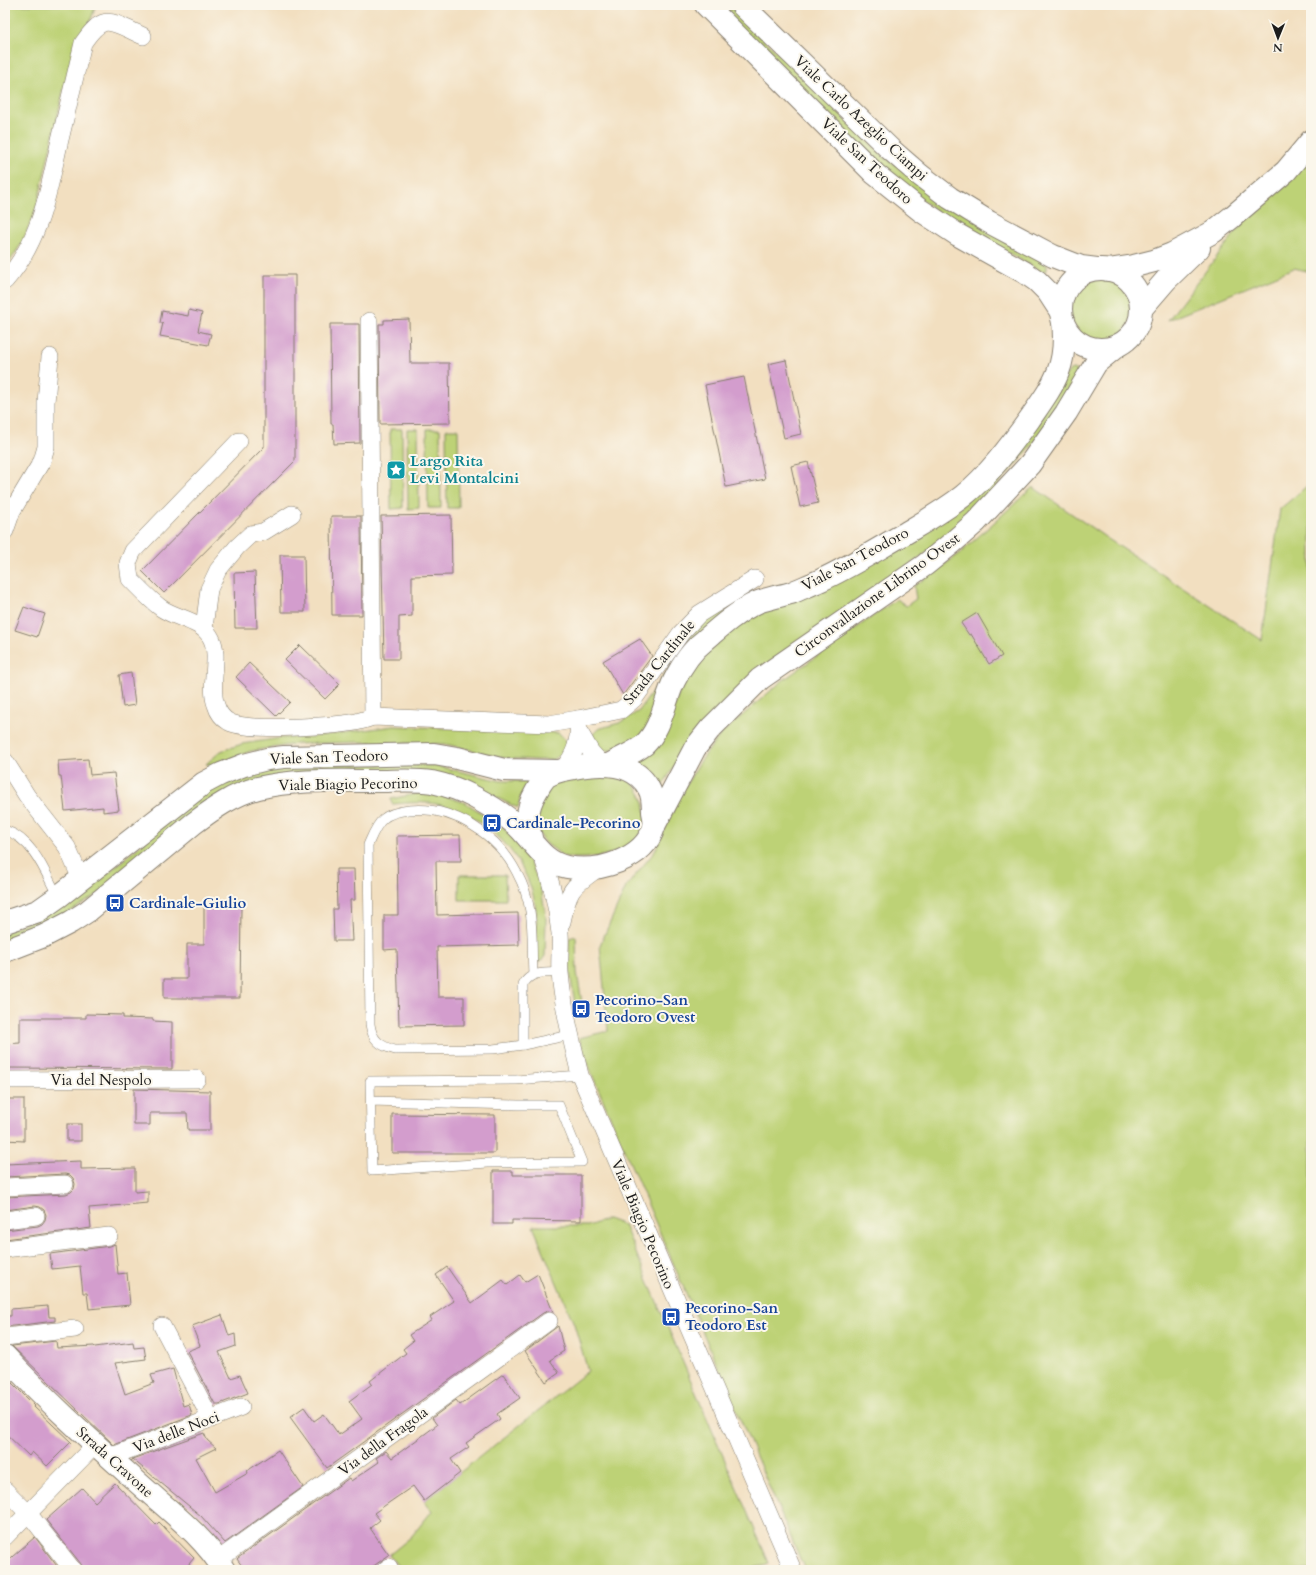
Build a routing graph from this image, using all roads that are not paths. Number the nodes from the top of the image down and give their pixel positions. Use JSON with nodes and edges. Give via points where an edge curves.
{"nodes":[{"id":1,"x":706,"y":5,"type":"edge"},
{"id":2,"x":742,"y":5,"type":"edge"},
{"id":3,"x":143,"y":36,"type":"dead end"},
{"id":4,"x":1311,"y":141,"type":"edge"},
{"id":5,"x":1213,"y":232,"type":"junction"},
{"id":6,"x":1102,"y":270,"type":"junction"},
{"id":7,"x":5,"y":281,"type":"edge"},
{"id":8,"x":1141,"y":309,"type":"junction"},
{"id":9,"x":1062,"y":317,"type":"junction"},
{"id":10,"x":369,"y":322,"type":"dead end"},
{"id":11,"x":1117,"y":346,"type":"junction"},
{"id":12,"x":50,"y":357,"type":"dead end"},
{"id":13,"x":238,"y":441,"type":"dead end"},
{"id":14,"x":292,"y":514,"type":"dead end"},
{"id":15,"x":5,"y":531,"type":"edge"},
{"id":16,"x":755,"y":579,"type":"dead end"},
{"id":17,"x":204,"y":628,"type":"junction"},
{"id":18,"x":373,"y":717,"type":"junction"},
{"id":19,"x":579,"y":726,"type":"junction"},
{"id":20,"x":5,"y":761,"type":"edge"},
{"id":21,"x":606,"y":764,"type":"junction"},
{"id":22,"x":560,"y":771,"type":"junction"},
{"id":23,"x":654,"y":826,"type":"junction"},
{"id":24,"x":5,"y":831,"type":"edge"},
{"id":25,"x":536,"y":848,"type":"junction"},
{"id":26,"x":602,"y":866,"type":"junction"},
{"id":27,"x":84,"y":878,"type":"junction"},
{"id":28,"x":58,"y":897,"type":"junction"},
{"id":29,"x":5,"y":922,"type":"edge"},
{"id":30,"x":560,"y":934,"type":"junction"},
{"id":31,"x":5,"y":951,"type":"edge"},
{"id":32,"x":560,"y":972,"type":"junction"},
{"id":33,"x":533,"y":974,"type":"junction"},
{"id":34,"x":570,"y":1035,"type":"junction"},
{"id":35,"x":523,"y":1045,"type":"junction"},
{"id":36,"x":580,"y":1075,"type":"junction"},
{"id":37,"x":198,"y":1079,"type":"dead end"},
{"id":38,"x":5,"y":1080,"type":"edge"},
{"id":39,"x":371,"y":1101,"type":"junction"},
{"id":40,"x":66,"y":1184,"type":"dead end"},
{"id":41,"x":5,"y":1188,"type":"edge"},
{"id":42,"x":36,"y":1216,"type":"dead end"},
{"id":43,"x":5,"y":1220,"type":"edge"},
{"id":44,"x":109,"y":1236,"type":"dead end"},
{"id":45,"x":5,"y":1249,"type":"edge"},
{"id":46,"x":549,"y":1321,"type":"dead end"},
{"id":47,"x":162,"y":1326,"type":"dead end"},
{"id":48,"x":74,"y":1329,"type":"dead end"},
{"id":49,"x":5,"y":1337,"type":"edge"},
{"id":50,"x":5,"y":1356,"type":"edge"},
{"id":51,"x":242,"y":1407,"type":"dead end"},
{"id":52,"x":211,"y":1419,"type":"junction"},
{"id":53,"x":103,"y":1451,"type":"junction"},
{"id":54,"x":5,"y":1490,"type":"edge"},
{"id":55,"x":28,"y":1513,"type":"junction"},
{"id":56,"x":5,"y":1537,"type":"edge"},
{"id":57,"x":221,"y":1565,"type":"edge"},
{"id":58,"x":73,"y":1570,"type":"edge"},
{"id":59,"x":793,"y":1570,"type":"edge"}],
"edges":[{"from":1,"to":9,"type":"main road","name":"Viale San Teodoro","via":[[875,174],[945,227],[1037,281],[1048,292]]},
{"from":2,"to":6,"type":"main road","name":"Viale Carlo Azeglio Ciampi","via":[[890,149],[950,198],[1053,256],[1081,267]]},
{"from":3,"to":7,"type":"street","via":[[110,22],[102,22],[83,43],[43,213],[30,246]]},
{"from":4,"to":5,"type":"main road","via":[[1286,171]]},
{"from":5,"to":6,"type":"main road","via":[[1154,261]]},
{"from":5,"to":8,"type":"main road"},
{"from":6,"to":8,"type":"main road","via":[[1123,276],[1134,286]]},
{"from":6,"to":9,"type":"main road","via":[[1080,275],[1068,287],[1063,295]]},
{"from":8,"to":11,"type":"main road","via":[[1141,317],[1135,331]]},
{"from":9,"to":11,"type":"main road","via":[[1066,330],[1080,344],[1098,349]]},
{"from":9,"to":21,"type":"main road","name":"Viale San Teodoro","via":[[1064,352],[1061,367],[1051,387],[1007,449],[964,496],[878,549],[820,580],[759,602],[721,627],[690,655],[674,682],[657,728],[644,744]]},
{"from":10,"to":18,"type":"street"},
{"from":11,"to":23,"type":"main road","name":"Circonvallazione Librino Ovest","via":[[1096,364],[1066,414],[1030,464],[976,522],[925,565],[760,679],[710,729],[694,748]]},
{"from":12,"to":15,"type":"street","via":[[46,447],[42,461],[12,511]]},
{"from":13,"to":17,"type":"street","via":[[132,551],[128,563],[130,579],[161,608]]},
{"from":14,"to":17,"type":"street","via":[[263,532],[251,534],[237,546],[218,570],[209,589]]},
{"from":16,"to":19,"type":"street","name":"Strada Cardinale","via":[[699,614],[680,633],[634,699],[621,710]]},
{"from":17,"to":18,"type":"street","name":"Strada Cardinale","via":[[214,647],[215,704],[221,716],[228,722],[260,728],[336,725]]},
{"from":18,"to":19,"type":"street","name":"Strada Cardinale"},
{"from":19,"to":21,"type":"street","via":[[591,752]]},
{"from":19,"to":22,"type":"street","via":[[572,759]]},
{"from":20,"to":27,"type":"street","via":[[20,787],[67,847]]},
{"from":21,"to":22,"type":"main road"},
{"from":21,"to":23,"type":"main road","via":[[634,772],[648,787],[653,805]]},
{"from":22,"to":25,"type":"main road","via":[[545,778],[529,807],[528,826]]},
{"from":22,"to":27,"type":"main road","name":"Viale San Teodoro","via":[[504,770],[434,754],[267,759],[244,765],[204,783]]},
{"from":23,"to":26,"type":"main road","via":[[647,840],[635,853],[623,860]]},
{"from":24,"to":28,"type":"lane","via":[[15,833],[25,841]]},
{"from":25,"to":26,"type":"main road","via":[[550,860],[565,867]]},
{"from":25,"to":30,"type":"street","via":[[548,871]]},
{"from":25,"to":31,"type":"main road","name":"Viale Biagio Pecorino","via":[[515,824],[472,796],[431,782],[301,782],[256,788],[209,812],[104,899],[71,922]]},
{"from":26,"to":30,"type":"street","via":[[571,889],[565,903]]},
{"from":27,"to":28,"type":"main road","name":"Viale San Teodoro"},
{"from":28,"to":29,"type":"main road","name":"Viale San Teodoro","via":[[38,911]]},
{"from":30,"to":32,"type":"street","name":"Viale Biagio Pecorino"},
{"from":32,"to":33,"type":"lane"},
{"from":32,"to":34,"type":"street","name":"Viale Biagio Pecorino"},
{"from":33,"to":35,"type":"lane","via":[[523,985]]},
{"from":33,"to":35,"type":"lane","via":[[530,906],[518,874],[503,851],[477,828],[439,811],[417,809],[383,818],[368,845],[370,1024],[374,1038],[386,1048],[395,1050],[493,1049]]},
{"from":34,"to":35,"type":"lane"},
{"from":34,"to":36,"type":"street","name":"Viale Biagio Pecorino"},
{"from":36,"to":39,"type":"lane","via":[[516,1080],[370,1081]]},
{"from":36,"to":59,"type":"street","name":"Viale Biagio Pecorino"},
{"from":37,"to":38,"type":"street","name":"Via del Nespolo"},
{"from":39,"to":39,"type":"lane","via":[[372,1171],[488,1163],[582,1162],[559,1105]]},
{"from":40,"to":41,"type":"street"},
{"from":42,"to":43,"type":"street"},
{"from":44,"to":45,"type":"street"},
{"from":46,"to":57,"type":"street","name":"Via della Fragola"},
{"from":47,"to":52,"type":"street"},
{"from":48,"to":49,"type":"street"},
{"from":50,"to":53,"type":"main road","name":"Strada Cravone"},
{"from":51,"to":52,"type":"street","name":"Via delle Noci"},
{"from":52,"to":53,"type":"street","name":"Via delle Noci"},
{"from":53,"to":55,"type":"street"},
{"from":53,"to":57,"type":"main road","name":"Strada Cravone","via":[[195,1534]]},
{"from":54,"to":55,"type":"street"},
{"from":55,"to":56,"type":"street"},
{"from":55,"to":58,"type":"street"}]}
